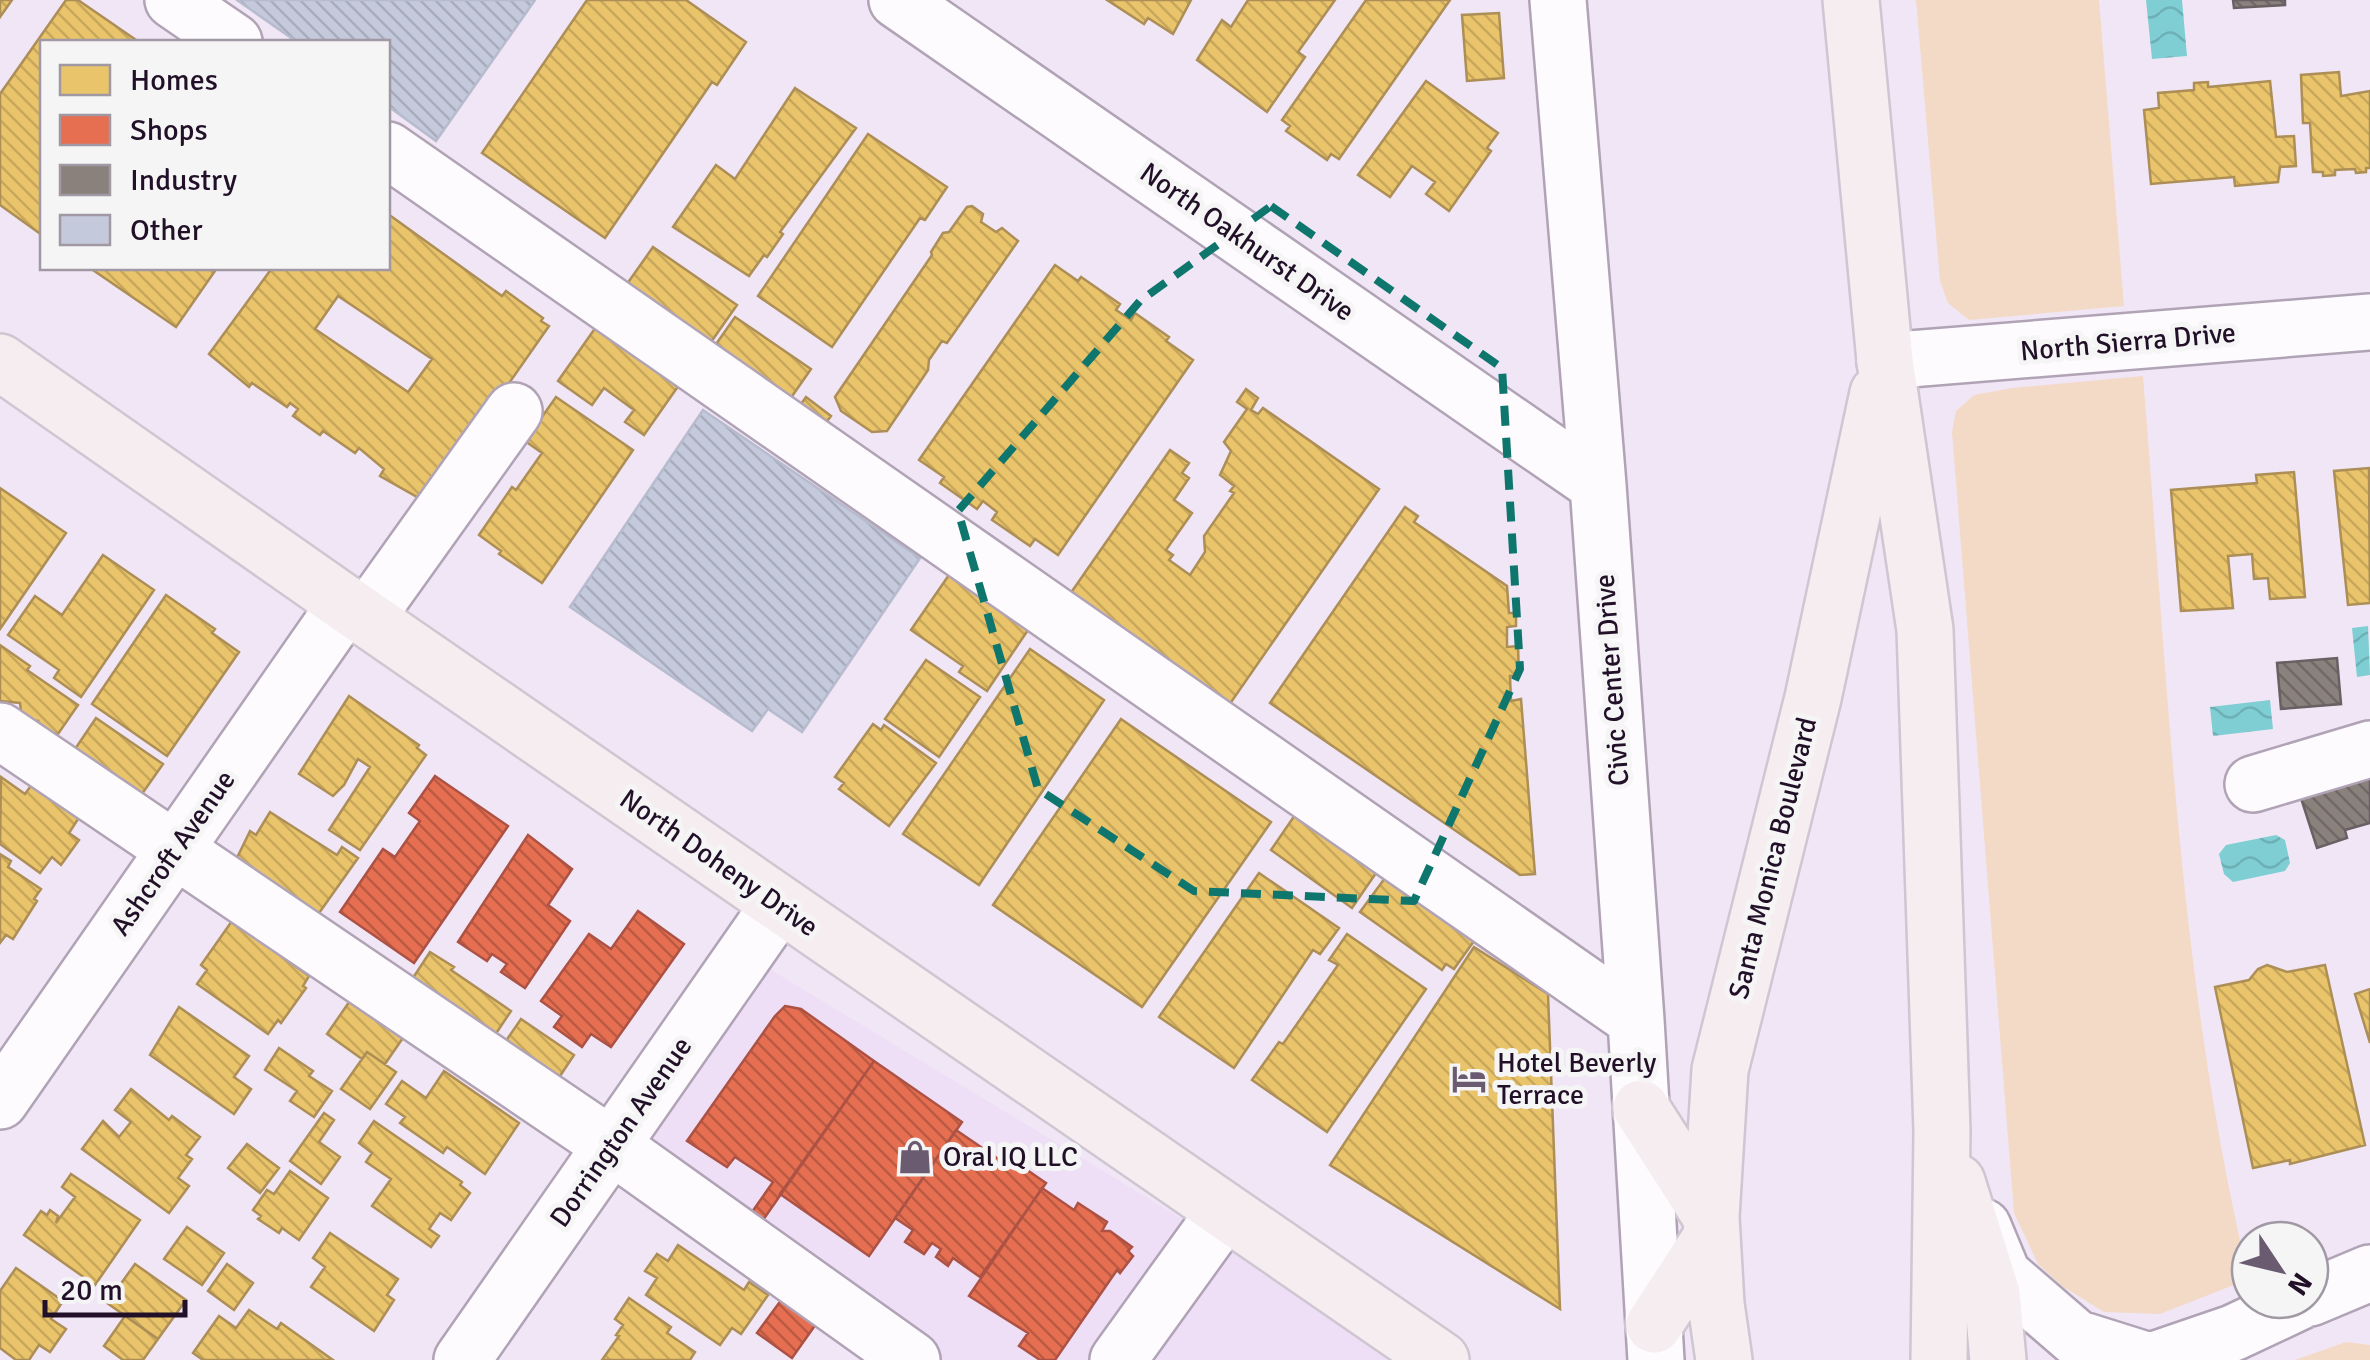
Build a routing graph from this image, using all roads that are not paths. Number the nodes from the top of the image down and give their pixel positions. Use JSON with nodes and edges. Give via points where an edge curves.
{"nodes":[{"id":1,"x":173,"y":0,"type":"edge"},
{"id":2,"x":897,"y":0,"type":"edge"},
{"id":3,"x":1558,"y":0,"type":"edge"},
{"id":4,"x":1851,"y":0,"type":"edge"},
{"id":5,"x":231,"y":40,"type":"edge"},
{"id":6,"x":390,"y":151,"type":"edge"},
{"id":7,"x":2370,"y":322,"type":"edge"},
{"id":8,"x":1885,"y":361,"type":"junction"},
{"id":9,"x":0,"y":362,"type":"edge"},
{"id":10,"x":514,"y":412,"type":"dead end"},
{"id":11,"x":1598,"y":484,"type":"junction"},
{"id":12,"x":356,"y":611,"type":"junction"},
{"id":13,"x":0,"y":730,"type":"edge"},
{"id":14,"x":2370,"y":748,"type":"edge"},
{"id":15,"x":2253,"y":784,"type":"dead end"},
{"id":16,"x":176,"y":850,"type":"junction"},
{"id":17,"x":779,"y":904,"type":"junction"},
{"id":18,"x":1636,"y":1020,"type":"junction"},
{"id":19,"x":0,"y":1102,"type":"edge"},
{"id":20,"x":1640,"y":1108,"type":"junction"},
{"id":21,"x":1942,"y":1131,"type":"junction"},
{"id":22,"x":612,"y":1146,"type":"junction"},
{"id":23,"x":1224,"y":1213,"type":"junction"},
{"id":24,"x":1712,"y":1227,"type":"junction"},
{"id":25,"x":2338,"y":1292,"type":"edge"},
{"id":26,"x":1655,"y":1343,"type":"edge"},
{"id":27,"x":1411,"y":1352,"type":"edge"},
{"id":28,"x":1121,"y":1359,"type":"edge"},
{"id":29,"x":462,"y":1360,"type":"edge"},
{"id":30,"x":912,"y":1360,"type":"edge"},
{"id":31,"x":1724,"y":1360,"type":"edge"},
{"id":32,"x":1939,"y":1360,"type":"edge"},
{"id":33,"x":1998,"y":1360,"type":"edge"},
{"id":34,"x":2146,"y":1360,"type":"edge"},
{"id":35,"x":2154,"y":1360,"type":"edge"}],
"edges":[{"from":1,"to":5,"type":"street"},
{"from":2,"to":11,"type":"street","name":"North Oakhurst Drive"},
{"from":3,"to":11,"type":"street","name":"Civic Center Drive"},
{"from":4,"to":8,"type":"main road","name":"Santa Monica Boulevard"},
{"from":6,"to":18,"type":"street"},
{"from":7,"to":8,"type":"street","name":"North Sierra Drive"},
{"from":8,"to":21,"type":"main road","name":"Santa Monica Boulevard","via":[[1925,630]]},
{"from":8,"to":24,"type":"main road","name":"Santa Monica Boulevard","via":[[1813,698],[1720,1070]]},
{"from":9,"to":12,"type":"main road","name":"North Doheny Drive"},
{"from":10,"to":12,"type":"street","name":"Ashcroft Avenue"},
{"from":11,"to":18,"type":"street","name":"Civic Center Drive"},
{"from":12,"to":16,"type":"street","name":"Ashcroft Avenue"},
{"from":12,"to":17,"type":"main road","name":"North Doheny Drive"},
{"from":13,"to":16,"type":"street"},
{"from":14,"to":15,"type":"street"},
{"from":16,"to":19,"type":"street","name":"Ashcroft Avenue"},
{"from":16,"to":22,"type":"street"},
{"from":17,"to":22,"type":"street","name":"Dorrington Avenue"},
{"from":17,"to":23,"type":"main road","name":"North Doheny Drive"},
{"from":18,"to":20,"type":"street","name":"Civic Center Drive"},
{"from":20,"to":24,"type":"main road"},
{"from":20,"to":26,"type":"street","name":"Civic Center Drive"},
{"from":21,"to":32,"type":"main road","name":"Santa Monica Boulevard"},
{"from":21,"to":33,"type":"main road","via":[[1992,1294]]},
{"from":21,"to":34,"type":"street","via":[[2004,1275],[2076,1338]]},
{"from":22,"to":29,"type":"street","name":"Dorrington Avenue"},
{"from":22,"to":30,"type":"street"},
{"from":23,"to":27,"type":"main road","name":"North Doheny Drive"},
{"from":23,"to":28,"type":"street"},
{"from":24,"to":26,"type":"main road"},
{"from":24,"to":31,"type":"main road","name":"Santa Monica Boulevard"},
{"from":25,"to":35,"type":"street"}]}
